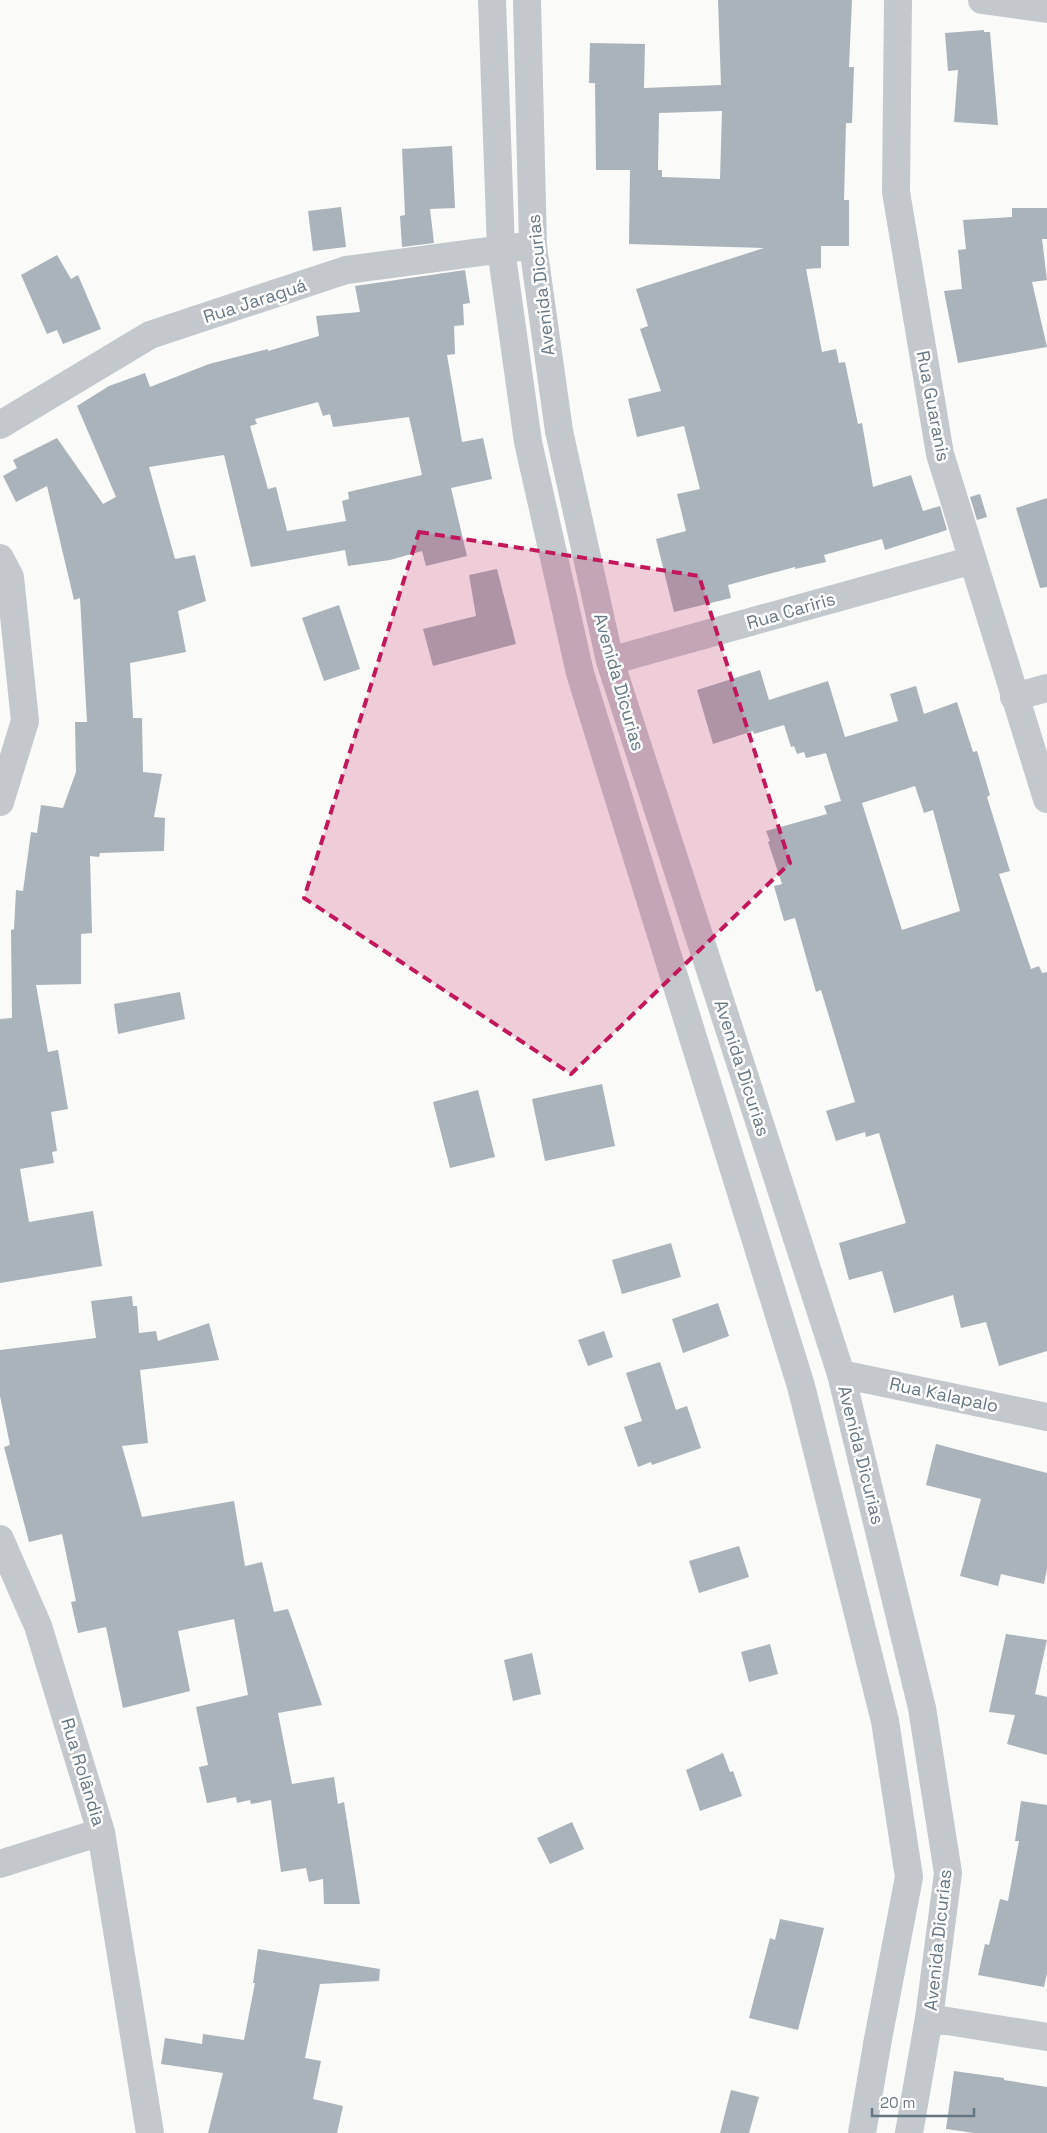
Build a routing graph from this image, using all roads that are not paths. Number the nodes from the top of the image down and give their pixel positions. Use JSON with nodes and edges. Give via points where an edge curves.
{"nodes":[{"id":1,"x":492,"y":0,"type":"edge"},
{"id":2,"x":527,"y":0,"type":"edge"},
{"id":3,"x":898,"y":0,"type":"edge"},
{"id":4,"x":982,"y":0,"type":"edge"},
{"id":5,"x":1047,"y":8,"type":"edge"},
{"id":6,"x":533,"y":246,"type":"junction"},
{"id":7,"x":500,"y":250,"type":"junction"},
{"id":8,"x":0,"y":425,"type":"edge"},
{"id":9,"x":0,"y":558,"type":"edge"},
{"id":10,"x":973,"y":560,"type":"junction"},
{"id":11,"x":610,"y":661,"type":"junction"},
{"id":12,"x":1047,"y":688,"type":"edge"},
{"id":13,"x":1014,"y":697,"type":"junction"},
{"id":14,"x":1047,"y":799,"type":"edge"},
{"id":15,"x":0,"y":802,"type":"edge"},
{"id":16,"x":841,"y":1374,"type":"junction"},
{"id":17,"x":1047,"y":1417,"type":"edge"},
{"id":18,"x":0,"y":1539,"type":"edge"},
{"id":19,"x":101,"y":1832,"type":"junction"},
{"id":20,"x":0,"y":1864,"type":"edge"},
{"id":21,"x":929,"y":2018,"type":"junction"},
{"id":22,"x":1047,"y":2036,"type":"edge"},
{"id":23,"x":150,"y":2133,"type":"edge"},
{"id":24,"x":862,"y":2133,"type":"edge"},
{"id":25,"x":908,"y":2133,"type":"edge"}],
"edges":[{"from":1,"to":7,"type":"street","name":"Avenida Dicurias"},
{"from":2,"to":6,"type":"street","name":"Avenida Dicurias"},
{"from":3,"to":10,"type":"street","name":"Rua Guaranis","via":[[896,192],[940,454]]},
{"from":4,"to":5,"type":"street"},
{"from":6,"to":7,"type":"street","name":"Rua Jaraguá"},
{"from":6,"to":11,"type":"street","name":"Avenida Dicurias","via":[[559,431]]},
{"from":7,"to":8,"type":"street","name":"Rua Jaraguá","via":[[346,270],[150,335]]},
{"from":7,"to":24,"type":"street","name":"Avenida Dicurias","via":[[528,442],[580,673],[801,1386],[885,1721],[909,1877]]},
{"from":9,"to":15,"type":"street","via":[[10,577],[25,721]]},
{"from":10,"to":11,"type":"street","name":"Rua Cariris"},
{"from":10,"to":13,"type":"street","name":"Rua Guaranis"},
{"from":11,"to":16,"type":"street","name":"Avenida Dicurias"},
{"from":12,"to":13,"type":"street"},
{"from":13,"to":14,"type":"street","name":"Rua Guaranis"},
{"from":16,"to":17,"type":"street","name":"Rua Kalapalo"},
{"from":16,"to":21,"type":"street","name":"Avenida Dicurias","via":[[922,1708],[948,1873]]},
{"from":18,"to":19,"type":"street","name":"Rua Rolândia","via":[[38,1626]]},
{"from":19,"to":20,"type":"street"},
{"from":19,"to":23,"type":"street","name":"Rua Rolândia"},
{"from":21,"to":22,"type":"street"},
{"from":21,"to":25,"type":"street","name":"Avenida Dicurias"}]}
